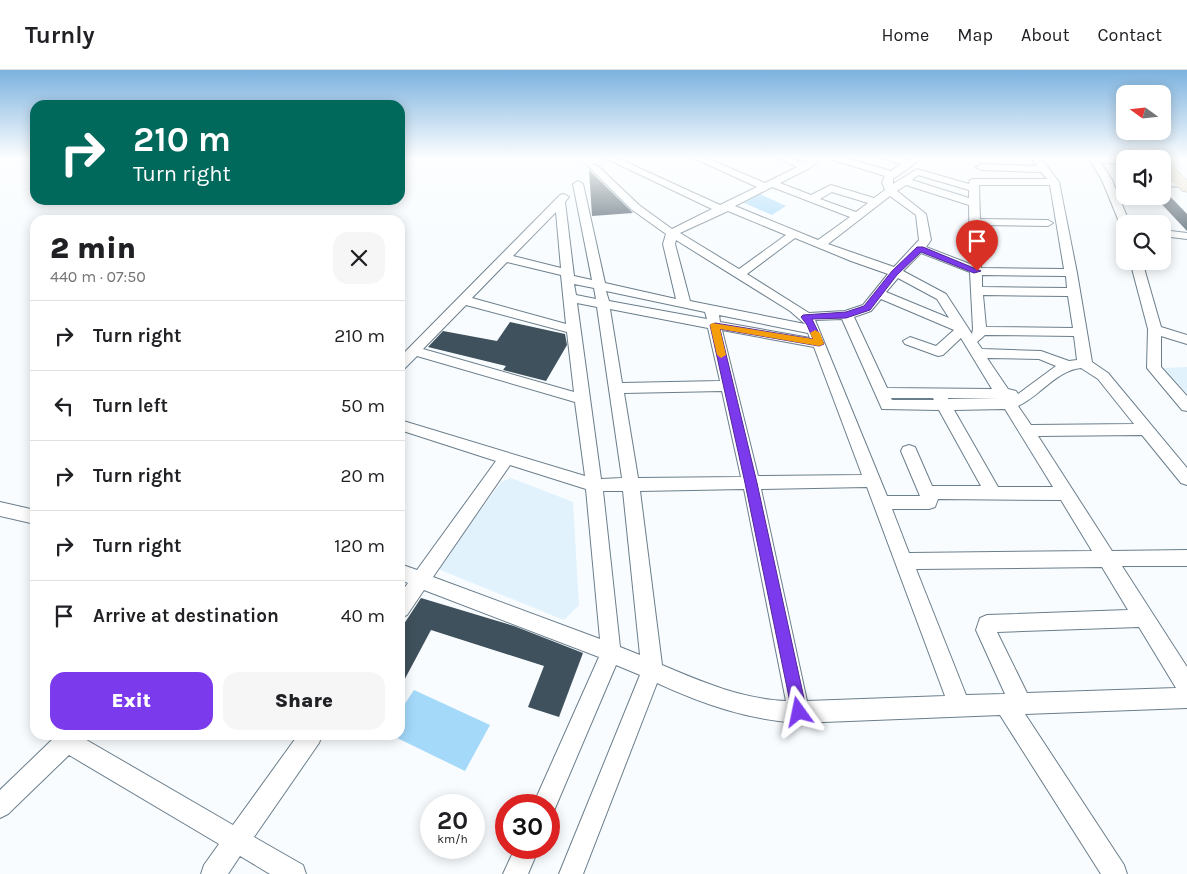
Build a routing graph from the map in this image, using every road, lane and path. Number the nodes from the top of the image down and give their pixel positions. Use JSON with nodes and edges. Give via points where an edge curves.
{"nodes":[{"id":1,"x":567,"y":195,"type":"edge"},
{"id":2,"x":580,"y":195,"type":"edge"},
{"id":3,"x":626,"y":195,"type":"edge"},
{"id":4,"x":695,"y":195,"type":"edge"},
{"id":5,"x":751,"y":195,"type":"edge"},
{"id":6,"x":798,"y":195,"type":"edge"},
{"id":7,"x":819,"y":195,"type":"edge"},
{"id":8,"x":851,"y":195,"type":"edge"},
{"id":9,"x":886,"y":195,"type":"edge"},
{"id":10,"x":895,"y":195,"type":"edge"},
{"id":11,"x":948,"y":195,"type":"edge"},
{"id":12,"x":975,"y":195,"type":"edge"},
{"id":13,"x":1056,"y":195,"type":"edge"},
{"id":14,"x":1116,"y":195,"type":"edge"},
{"id":15,"x":812,"y":199,"type":"junction"},
{"id":16,"x":560,"y":202,"type":"junction"},
{"id":17,"x":876,"y":202,"type":"junction"},
{"id":18,"x":975,"y":203,"type":"junction"},
{"id":19,"x":728,"y":207,"type":"junction"},
{"id":20,"x":1123,"y":215,"type":"edge"},
{"id":21,"x":858,"y":216,"type":"junction"},
{"id":22,"x":773,"y":222,"type":"junction"},
{"id":23,"x":976,"y":222,"type":"junction"},
{"id":24,"x":1048,"y":223,"type":"dead end"},
{"id":25,"x":1171,"y":226,"type":"edge"},
{"id":26,"x":1187,"y":227,"type":"edge"},
{"id":27,"x":672,"y":233,"type":"junction"},
{"id":28,"x":794,"y":234,"type":"junction"},
{"id":29,"x":1171,"y":234,"type":"edge"},
{"id":30,"x":1187,"y":236,"type":"edge"},
{"id":31,"x":824,"y":242,"type":"junction"},
{"id":32,"x":920,"y":249,"type":"junction"},
{"id":33,"x":505,"y":258,"type":"junction"},
{"id":34,"x":1139,"y":270,"type":"edge"},
{"id":35,"x":977,"y":271,"type":"junction"},
{"id":36,"x":894,"y":273,"type":"junction"},
{"id":37,"x":1071,"y":273,"type":"junction"},
{"id":38,"x":740,"y":274,"type":"junction"},
{"id":39,"x":568,"y":276,"type":"junction"},
{"id":40,"x":600,"y":286,"type":"junction"},
{"id":41,"x":976,"y":291,"type":"junction"},
{"id":42,"x":1074,"y":292,"type":"junction"},
{"id":43,"x":880,"y":294,"type":"junction"},
{"id":44,"x":571,"y":298,"type":"junction"},
{"id":45,"x":464,"y":300,"type":"junction"},
{"id":46,"x":603,"y":304,"type":"junction"},
{"id":47,"x":684,"y":304,"type":"junction"},
{"id":48,"x":846,"y":315,"type":"junction"},
{"id":49,"x":713,"y":318,"type":"junction"},
{"id":50,"x":1155,"y":329,"type":"junction"},
{"id":51,"x":573,"y":330,"type":"junction"},
{"id":52,"x":813,"y":330,"type":"junction"},
{"id":53,"x":1080,"y":332,"type":"junction"},
{"id":54,"x":972,"y":338,"type":"junction"},
{"id":55,"x":1187,"y":340,"type":"edge"},
{"id":56,"x":910,"y":341,"type":"dead end"},
{"id":57,"x":415,"y":351,"type":"junction"},
{"id":58,"x":405,"y":361,"type":"edge"},
{"id":59,"x":1067,"y":365,"type":"junction"},
{"id":60,"x":1085,"y":365,"type":"junction"},
{"id":61,"x":728,"y":386,"type":"junction"},
{"id":62,"x":615,"y":388,"type":"junction"},
{"id":63,"x":1006,"y":398,"type":"junction"},
{"id":64,"x":582,"y":399,"type":"junction"},
{"id":65,"x":941,"y":399,"type":"junction"},
{"id":66,"x":1187,"y":406,"type":"edge"},
{"id":67,"x":405,"y":426,"type":"edge"},
{"id":68,"x":1147,"y":429,"type":"junction"},
{"id":69,"x":1027,"y":431,"type":"junction"},
{"id":70,"x":908,"y":451,"type":"dead end"},
{"id":71,"x":506,"y":459,"type":"junction"},
{"id":72,"x":1187,"y":479,"type":"edge"},
{"id":73,"x":872,"y":481,"type":"junction"},
{"id":74,"x":751,"y":483,"type":"junction"},
{"id":75,"x":594,"y":485,"type":"junction"},
{"id":76,"x":631,"y":485,"type":"junction"},
{"id":77,"x":927,"y":492,"type":"junction"},
{"id":78,"x":994,"y":494,"type":"junction"},
{"id":79,"x":1066,"y":494,"type":"junction"},
{"id":80,"x":881,"y":503,"type":"junction"},
{"id":81,"x":0,"y":510,"type":"edge"},
{"id":82,"x":30,"y":516,"type":"edge"},
{"id":83,"x":1187,"y":558,"type":"edge"},
{"id":84,"x":1107,"y":559,"type":"junction"},
{"id":85,"x":904,"y":561,"type":"junction"},
{"id":86,"x":405,"y":574,"type":"edge"},
{"id":87,"x":420,"y":580,"type":"junction"},
{"id":88,"x":405,"y":602,"type":"edge"},
{"id":89,"x":1145,"y":618,"type":"junction"},
{"id":90,"x":610,"y":653,"type":"junction"},
{"id":91,"x":652,"y":670,"type":"junction"},
{"id":92,"x":1187,"y":686,"type":"edge"},
{"id":93,"x":1187,"y":698,"type":"edge"},
{"id":94,"x":1013,"y":704,"type":"junction"},
{"id":95,"x":960,"y":707,"type":"junction"},
{"id":96,"x":799,"y":712,"type":"junction"},
{"id":97,"x":68,"y":740,"type":"edge"},
{"id":98,"x":73,"y":740,"type":"edge"},
{"id":99,"x":307,"y":740,"type":"edge"},
{"id":100,"x":550,"y":794,"type":"edge"},
{"id":101,"x":0,"y":806,"type":"edge"},
{"id":102,"x":237,"y":840,"type":"junction"},
{"id":103,"x":522,"y":859,"type":"edge"},
{"id":104,"x":213,"y":874,"type":"edge"},
{"id":105,"x":294,"y":874,"type":"edge"},
{"id":106,"x":515,"y":874,"type":"edge"},
{"id":107,"x":571,"y":874,"type":"edge"},
{"id":108,"x":1115,"y":874,"type":"edge"}],
"edges":[{"from":1,"to":16,"type":"street"},
{"from":2,"to":40,"type":"street"},
{"from":3,"to":27,"type":"street","via":[[634,207]]},
{"from":4,"to":19,"type":"street"},
{"from":5,"to":19,"type":"street"},
{"from":6,"to":15,"type":"street"},
{"from":7,"to":15,"type":"street"},
{"from":8,"to":17,"type":"street"},
{"from":9,"to":17,"type":"street"},
{"from":10,"to":32,"type":"street","via":[[921,214],[925,240]]},
{"from":11,"to":18,"type":"street"},
{"from":12,"to":18,"type":"street"},
{"from":13,"to":37,"type":"street"},
{"from":14,"to":20,"type":"street"},
{"from":15,"to":21,"type":"street"},
{"from":16,"to":33,"type":"street"},
{"from":16,"to":39,"type":"street"},
{"from":17,"to":21,"type":"street"},
{"from":18,"to":23,"type":"street"},
{"from":19,"to":22,"type":"street"},
{"from":19,"to":27,"type":"street"},
{"from":21,"to":31,"type":"street"},
{"from":22,"to":28,"type":"street"},
{"from":22,"to":31,"type":"street"},
{"from":23,"to":24,"type":"street"},
{"from":23,"to":35,"type":"street"},
{"from":25,"to":26,"type":"street"},
{"from":27,"to":38,"type":"street"},
{"from":27,"to":47,"type":"street","via":[[669,244]]},
{"from":28,"to":31,"type":"street"},
{"from":28,"to":38,"type":"street"},
{"from":29,"to":30,"type":"street"},
{"from":31,"to":36,"type":"street","via":[[855,259],[870,261]]},
{"from":32,"to":35,"type":"street"},
{"from":32,"to":36,"type":"street"},
{"from":33,"to":39,"type":"street"},
{"from":33,"to":45,"type":"street"},
{"from":34,"to":50,"type":"street"},
{"from":35,"to":37,"type":"street"},
{"from":35,"to":41,"type":"street"},
{"from":36,"to":43,"type":"street"},
{"from":36,"to":54,"type":"street","via":[[942,297]]},
{"from":37,"to":42,"type":"street"},
{"from":38,"to":52,"type":"street","via":[[794,308]]},
{"from":39,"to":40,"type":"street"},
{"from":39,"to":44,"type":"street"},
{"from":40,"to":46,"type":"street"},
{"from":40,"to":47,"type":"street"},
{"from":41,"to":42,"type":"street"},
{"from":41,"to":54,"type":"street"},
{"from":42,"to":53,"type":"street"},
{"from":43,"to":48,"type":"street","via":[[867,308]]},
{"from":43,"to":54,"type":"street"},
{"from":44,"to":46,"type":"street"},
{"from":44,"to":51,"type":"street"},
{"from":45,"to":51,"type":"street"},
{"from":45,"to":57,"type":"street"},
{"from":46,"to":49,"type":"street"},
{"from":46,"to":62,"type":"street"},
{"from":47,"to":49,"type":"street"},
{"from":48,"to":52,"type":"street"},
{"from":48,"to":65,"type":"street","via":[[885,399]]},
{"from":49,"to":52,"type":"street"},
{"from":49,"to":61,"type":"street"},
{"from":50,"to":55,"type":"street"},
{"from":50,"to":66,"type":"street","via":[[1154,368]]},
{"from":51,"to":64,"type":"street"},
{"from":52,"to":73,"type":"street"},
{"from":53,"to":54,"type":"street"},
{"from":53,"to":60,"type":"street"},
{"from":54,"to":56,"type":"street","via":[[938,352]]},
{"from":54,"to":59,"type":"street","via":[[1040,354]]},
{"from":54,"to":63,"type":"street"},
{"from":57,"to":58,"type":"street"},
{"from":57,"to":64,"type":"street"},
{"from":59,"to":60,"type":"street"},
{"from":59,"to":63,"type":"street","via":[[1026,396]]},
{"from":60,"to":68,"type":"street","via":[[1103,376]]},
{"from":61,"to":62,"type":"street"},
{"from":61,"to":74,"type":"street"},
{"from":62,"to":76,"type":"street"},
{"from":63,"to":65,"type":"street"},
{"from":63,"to":69,"type":"street"},
{"from":64,"to":75,"type":"street"},
{"from":65,"to":78,"type":"street"},
{"from":67,"to":71,"type":"street"},
{"from":68,"to":69,"type":"street"},
{"from":68,"to":72,"type":"street"},
{"from":69,"to":79,"type":"street"},
{"from":70,"to":77,"type":"street"},
{"from":71,"to":75,"type":"street"},
{"from":71,"to":87,"type":"street"},
{"from":73,"to":74,"type":"street"},
{"from":73,"to":80,"type":"street"},
{"from":74,"to":76,"type":"street"},
{"from":74,"to":96,"type":"street"},
{"from":75,"to":76,"type":"street"},
{"from":75,"to":90,"type":"street"},
{"from":76,"to":91,"type":"street"},
{"from":77,"to":78,"type":"street"},
{"from":77,"to":80,"type":"street","via":[[929,502]]},
{"from":78,"to":79,"type":"street"},
{"from":79,"to":84,"type":"street"},
{"from":80,"to":85,"type":"street"},
{"from":81,"to":82,"type":"street"},
{"from":83,"to":84,"type":"street"},
{"from":84,"to":85,"type":"street"},
{"from":84,"to":89,"type":"street"},
{"from":85,"to":95,"type":"street"},
{"from":86,"to":87,"type":"street"},
{"from":87,"to":88,"type":"street"},
{"from":87,"to":90,"type":"street"},
{"from":89,"to":92,"type":"street"},
{"from":89,"to":94,"type":"street","via":[[987,624],[986,630]]},
{"from":90,"to":91,"type":"street"},
{"from":90,"to":100,"type":"street"},
{"from":91,"to":96,"type":"street","via":[[725,702],[767,712]]},
{"from":91,"to":107,"type":"street"},
{"from":93,"to":94,"type":"street"},
{"from":94,"to":95,"type":"street"},
{"from":94,"to":108,"type":"street"},
{"from":95,"to":96,"type":"street"},
{"from":97,"to":101,"type":"street"},
{"from":98,"to":102,"type":"street"},
{"from":99,"to":102,"type":"street"},
{"from":102,"to":104,"type":"street"},
{"from":102,"to":105,"type":"street"},
{"from":103,"to":106,"type":"street"}]}
